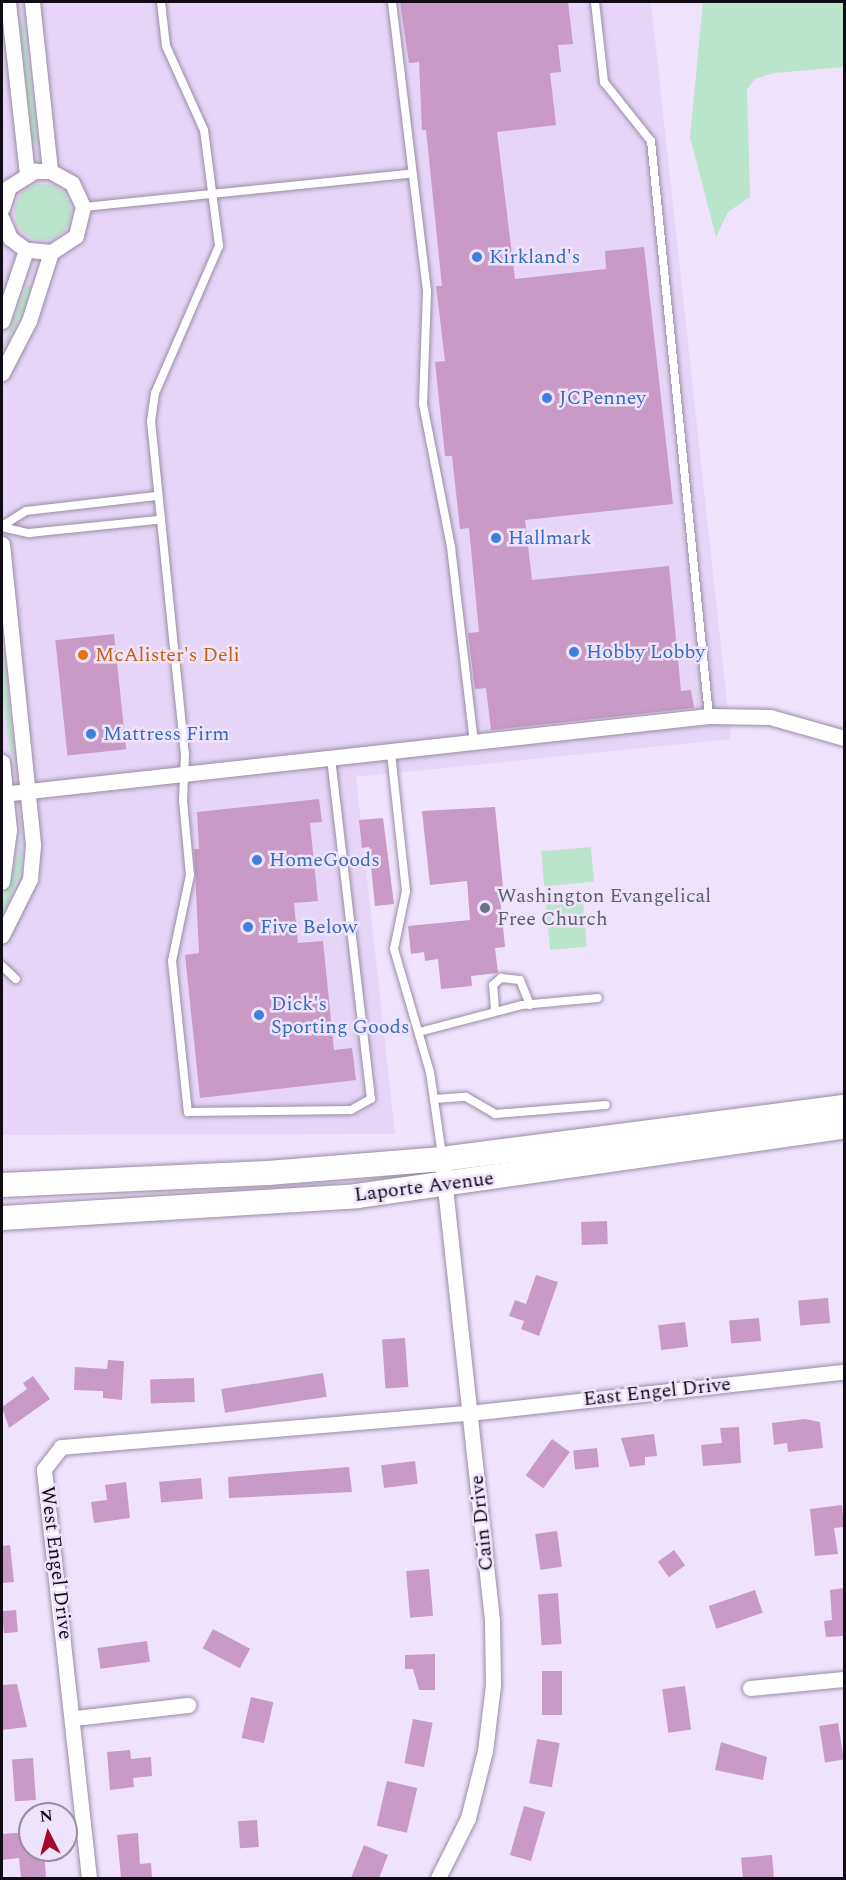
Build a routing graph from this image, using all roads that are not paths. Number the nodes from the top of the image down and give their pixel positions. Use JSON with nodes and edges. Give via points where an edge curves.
{"nodes":[{"id":1,"x":8,"y":2,"type":"edge"},
{"id":2,"x":32,"y":2,"type":"edge"},
{"id":3,"x":161,"y":2,"type":"edge"},
{"id":4,"x":392,"y":2,"type":"edge"},
{"id":5,"x":595,"y":2,"type":"edge"},
{"id":6,"x":50,"y":171,"type":"junction"},
{"id":7,"x":27,"y":173,"type":"junction"},
{"id":8,"x":410,"y":174,"type":"junction"},
{"id":9,"x":212,"y":194,"type":"junction"},
{"id":10,"x":83,"y":207,"type":"junction"},
{"id":11,"x":2,"y":208,"type":"edge"},
{"id":12,"x":2,"y":219,"type":"edge"},
{"id":13,"x":26,"y":250,"type":"junction"},
{"id":14,"x":51,"y":252,"type":"junction"},
{"id":15,"x":2,"y":321,"type":"edge"},
{"id":16,"x":2,"y":373,"type":"edge"},
{"id":17,"x":156,"y":496,"type":"junction"},
{"id":18,"x":158,"y":520,"type":"junction"},
{"id":19,"x":2,"y":527,"type":"edge"},
{"id":20,"x":2,"y":544,"type":"edge"},
{"id":21,"x":709,"y":716,"type":"junction"},
{"id":22,"x":844,"y":738,"type":"edge"},
{"id":23,"x":474,"y":744,"type":"junction"},
{"id":24,"x":391,"y":753,"type":"junction"},
{"id":25,"x":331,"y":759,"type":"junction"},
{"id":26,"x":2,"y":762,"type":"edge"},
{"id":27,"x":184,"y":776,"type":"junction"},
{"id":28,"x":27,"y":793,"type":"junction"},
{"id":29,"x":3,"y":794,"type":"edge"},
{"id":30,"x":2,"y":882,"type":"edge"},
{"id":31,"x":2,"y":935,"type":"edge"},
{"id":32,"x":2,"y":966,"type":"edge"},
{"id":33,"x":16,"y":979,"type":"dead end"},
{"id":34,"x":598,"y":998,"type":"dead end"},
{"id":35,"x":530,"y":1005,"type":"junction"},
{"id":36,"x":495,"y":1011,"type":"junction"},
{"id":37,"x":420,"y":1032,"type":"junction"},
{"id":38,"x":435,"y":1099,"type":"junction"},
{"id":39,"x":606,"y":1105,"type":"dead end"},
{"id":40,"x":844,"y":1107,"type":"edge"},
{"id":41,"x":844,"y":1127,"type":"edge"},
{"id":42,"x":442,"y":1159,"type":"junction"},
{"id":43,"x":2,"y":1185,"type":"edge"},
{"id":44,"x":446,"y":1185,"type":"junction"},
{"id":45,"x":2,"y":1218,"type":"edge"},
{"id":46,"x":844,"y":1372,"type":"edge"},
{"id":47,"x":470,"y":1413,"type":"junction"},
{"id":48,"x":844,"y":1679,"type":"edge"},
{"id":49,"x":750,"y":1688,"type":"dead end"},
{"id":50,"x":188,"y":1705,"type":"dead end"},
{"id":51,"x":75,"y":1718,"type":"junction"},
{"id":52,"x":90,"y":1878,"type":"edge"},
{"id":53,"x":438,"y":1878,"type":"edge"}],
"edges":[{"from":1,"to":7,"type":"street"},
{"from":2,"to":6,"type":"street"},
{"from":3,"to":9,"type":"lane","via":[[165,46],[204,130]]},
{"from":4,"to":8,"type":"lane"},
{"from":5,"to":21,"type":"lane","via":[[604,82],[651,141]]},
{"from":6,"to":7,"type":"street"},
{"from":6,"to":10,"type":"street","via":[[72,183]]},
{"from":7,"to":11,"type":"street","via":[[9,187]]},
{"from":8,"to":9,"type":"lane"},
{"from":8,"to":23,"type":"lane","via":[[427,291],[423,404],[451,547]]},
{"from":9,"to":10,"type":"lane"},
{"from":9,"to":17,"type":"lane","via":[[219,246],[155,393]]},
{"from":10,"to":14,"type":"street","via":[[76,236]]},
{"from":12,"to":13,"type":"street","via":[[10,238]]},
{"from":13,"to":14,"type":"street"},
{"from":13,"to":15,"type":"street"},
{"from":14,"to":16,"type":"street","via":[[29,321]]},
{"from":17,"to":18,"type":"lane"},
{"from":17,"to":19,"type":"lane","via":[[26,511]]},
{"from":18,"to":19,"type":"lane","via":[[29,533]]},
{"from":18,"to":27,"type":"lane"},
{"from":20,"to":28,"type":"street"},
{"from":21,"to":22,"type":"street","via":[[770,717]]},
{"from":21,"to":23,"type":"street"},
{"from":23,"to":24,"type":"street"},
{"from":24,"to":25,"type":"street"},
{"from":24,"to":37,"type":"lane","via":[[406,891],[394,949]]},
{"from":25,"to":27,"type":"street"},
{"from":25,"to":27,"type":"lane","via":[[372,1086],[370,1099],[351,1110],[188,1112],[172,961],[190,875]]},
{"from":26,"to":29,"type":"street"},
{"from":27,"to":28,"type":"street"},
{"from":28,"to":29,"type":"street"},
{"from":28,"to":31,"type":"street","via":[[30,879]]},
{"from":29,"to":30,"type":"street","via":[[8,861]]},
{"from":32,"to":33,"type":"lane"},
{"from":34,"to":35,"type":"lane"},
{"from":35,"to":36,"type":"lane"},
{"from":35,"to":36,"type":"lane","via":[[520,980],[501,978],[494,985]]},
{"from":36,"to":37,"type":"lane"},
{"from":37,"to":38,"type":"lane"},
{"from":38,"to":39,"type":"lane","via":[[466,1097],[495,1114]]},
{"from":38,"to":42,"type":"lane"},
{"from":40,"to":42,"type":"main road","name":"Laporte Avenue"},
{"from":41,"to":44,"type":"main road","name":"Laporte Avenue"},
{"from":42,"to":43,"type":"main road","name":"Laporte Avenue","via":[[268,1173]]},
{"from":42,"to":44,"type":"street","name":"Cain Drive"},
{"from":44,"to":45,"type":"main road","name":"Laporte Avenue","via":[[273,1204]]},
{"from":44,"to":47,"type":"street","name":"Cain Drive"},
{"from":46,"to":47,"type":"street","name":"East Engel Drive"},
{"from":47,"to":51,"type":"street","name":"West Engel Drive","via":[[61,1447],[44,1469]]},
{"from":47,"to":53,"type":"street","name":"Cain Drive","via":[[492,1620],[493,1685],[485,1751],[468,1818]]},
{"from":48,"to":49,"type":"street"},
{"from":50,"to":51,"type":"street"},
{"from":51,"to":52,"type":"street","name":"West Engel Drive"}]}
